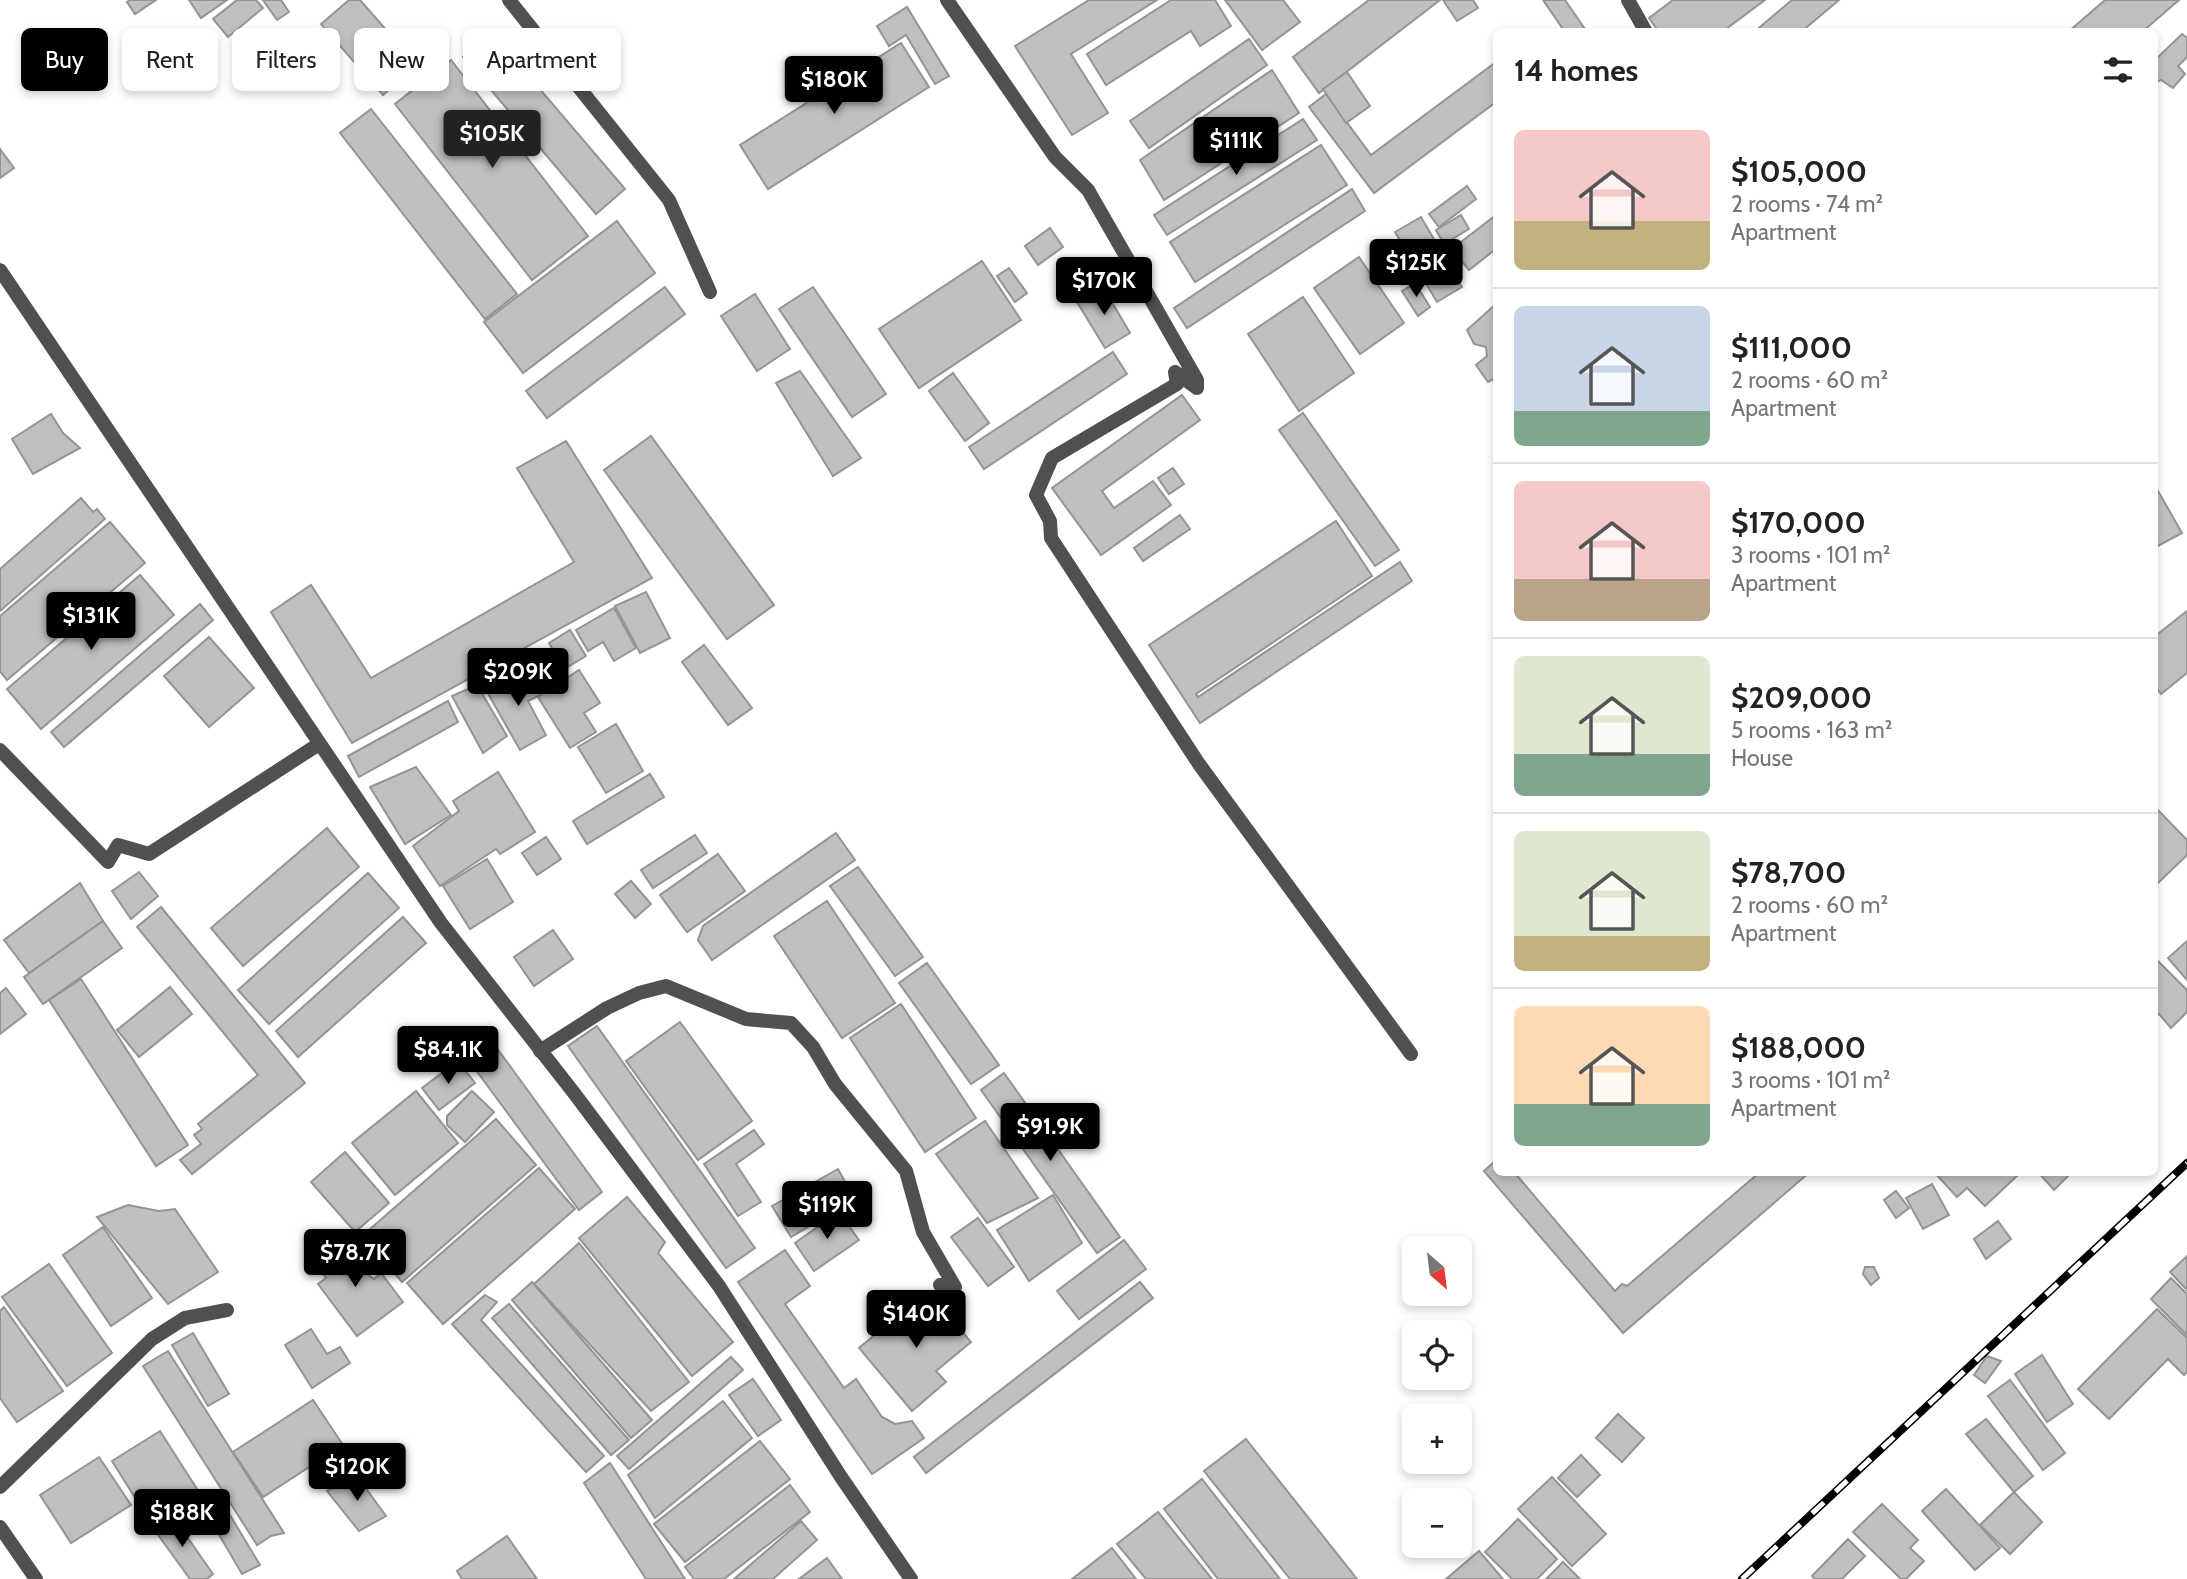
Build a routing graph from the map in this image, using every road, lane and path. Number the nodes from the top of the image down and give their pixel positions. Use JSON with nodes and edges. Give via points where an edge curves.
{"nodes":[{"id":1,"x":509,"y":0,"type":"edge"},
{"id":2,"x":947,"y":0,"type":"edge"},
{"id":3,"x":1628,"y":0,"type":"edge"},
{"id":4,"x":1644,"y":28,"type":"edge"},
{"id":5,"x":0,"y":270,"type":"edge"},
{"id":6,"x":710,"y":292,"type":"dead end"},
{"id":7,"x":319,"y":744,"type":"junction"},
{"id":8,"x":0,"y":750,"type":"edge"},
{"id":9,"x":540,"y":1051,"type":"junction"},
{"id":10,"x":1411,"y":1054,"type":"dead end"},
{"id":11,"x":940,"y":1286,"type":"dead end"},
{"id":12,"x":227,"y":1310,"type":"dead end"},
{"id":13,"x":0,"y":1487,"type":"edge"},
{"id":14,"x":0,"y":1527,"type":"edge"},
{"id":15,"x":36,"y":1579,"type":"edge"},
{"id":16,"x":911,"y":1579,"type":"edge"}],
"edges":[{"from":1,"to":6,"type":"street","via":[[669,200]]},
{"from":2,"to":10,"type":"street","via":[[1055,157],[1088,190],[1197,380],[1197,388],[1175,373],[1177,384],[1052,458],[1036,495],[1050,521],[1051,538],[1199,764]]},
{"from":3,"to":4,"type":"street"},
{"from":5,"to":7,"type":"street"},
{"from":7,"to":8,"type":"street","via":[[149,854],[118,845],[108,862]]},
{"from":7,"to":9,"type":"street","via":[[441,923]]},
{"from":9,"to":11,"type":"street","via":[[607,1008],[666,986],[746,1019],[791,1023],[906,1171],[923,1233],[955,1287]]},
{"from":9,"to":16,"type":"street","via":[[719,1286]]},
{"from":12,"to":13,"type":"street","via":[[185,1318],[152,1339]]},
{"from":14,"to":15,"type":"street"}]}
